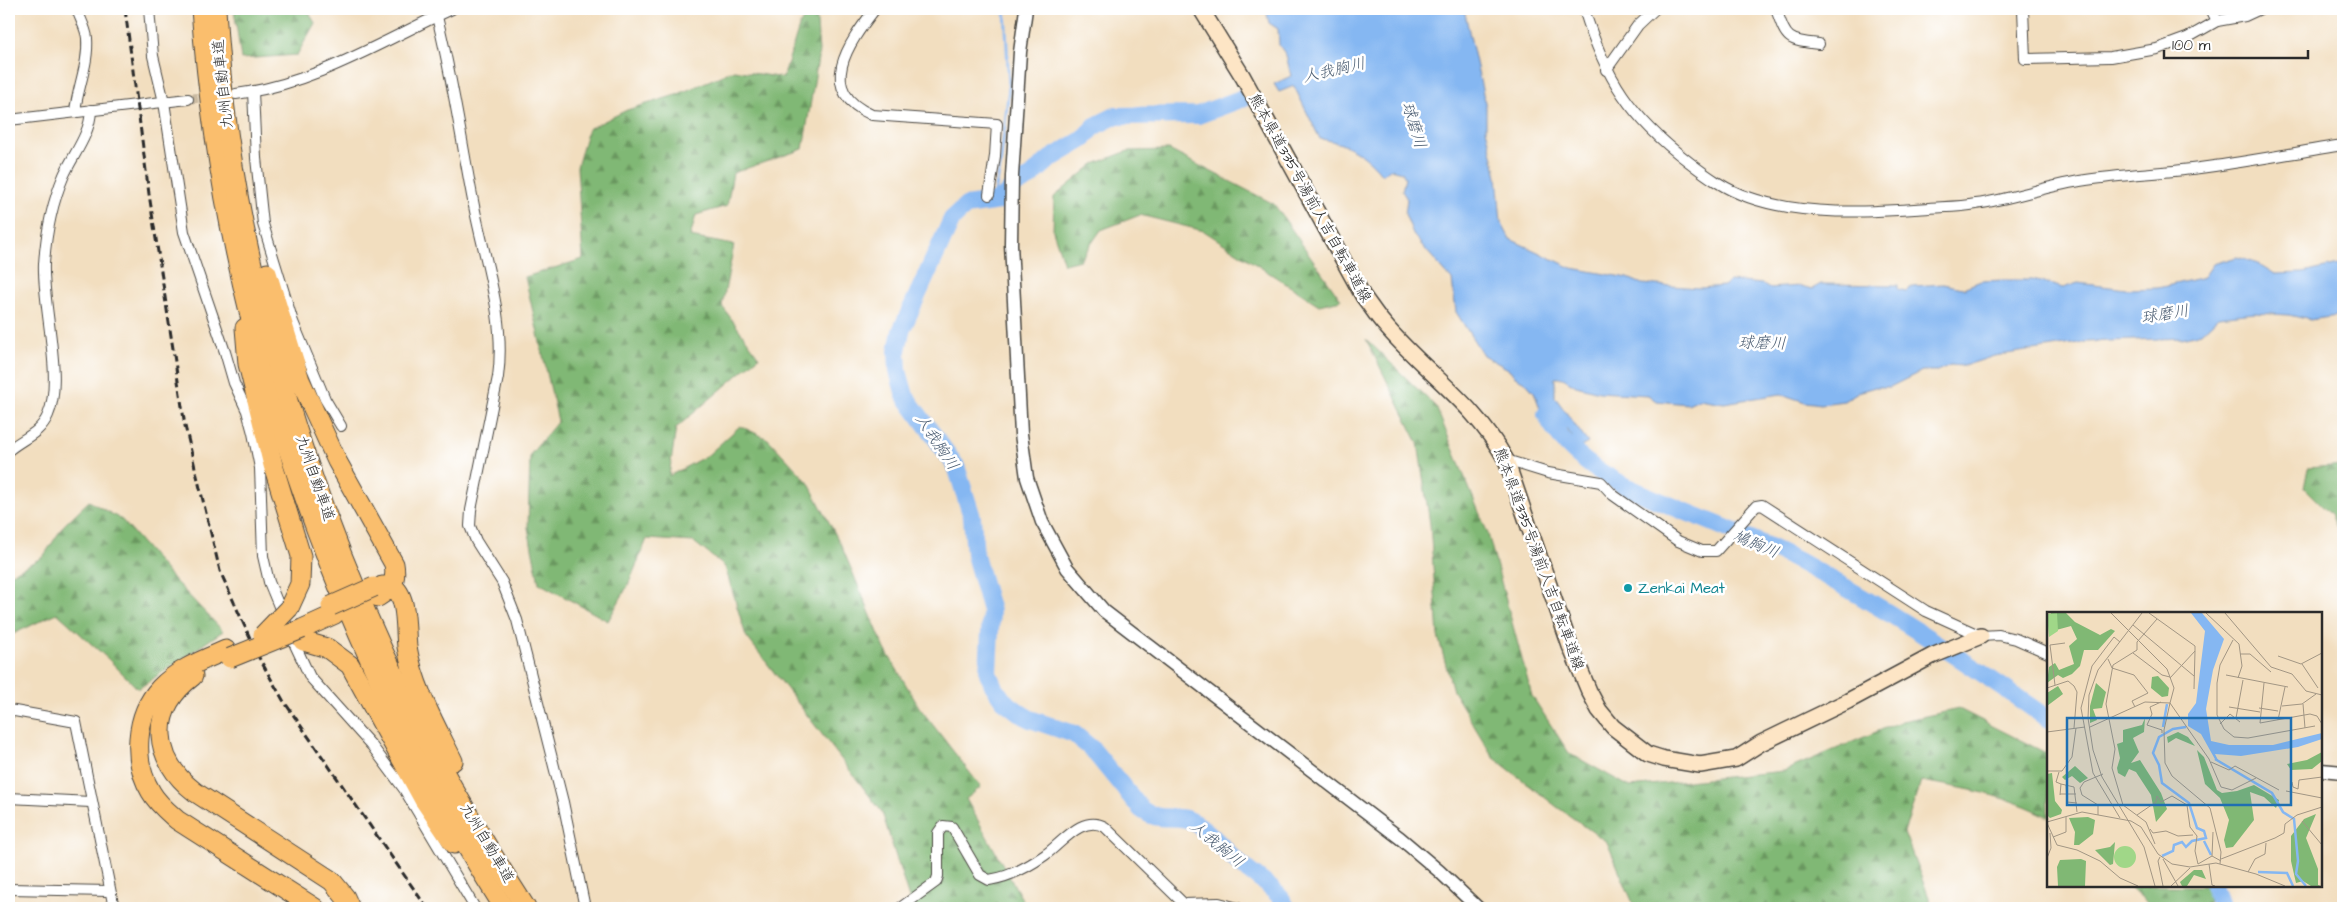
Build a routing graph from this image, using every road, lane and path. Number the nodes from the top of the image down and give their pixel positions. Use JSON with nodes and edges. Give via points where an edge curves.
{"nodes":[{"id":1,"x":77,"y":9,"type":"edge"},
{"id":2,"x":149,"y":9,"type":"edge"},
{"id":3,"x":202,"y":9,"type":"edge"},
{"id":4,"x":216,"y":9,"type":"edge"},
{"id":5,"x":452,"y":9,"type":"edge"},
{"id":6,"x":875,"y":9,"type":"edge"},
{"id":7,"x":1026,"y":9,"type":"edge"},
{"id":8,"x":1201,"y":9,"type":"edge"},
{"id":9,"x":1584,"y":9,"type":"edge"},
{"id":10,"x":1655,"y":9,"type":"edge"},
{"id":11,"x":1776,"y":9,"type":"edge"},
{"id":12,"x":2023,"y":9,"type":"edge"},
{"id":13,"x":2211,"y":9,"type":"edge"},
{"id":14,"x":2260,"y":9,"type":"edge"},
{"id":15,"x":436,"y":12,"type":"edge"},
{"id":16,"x":2217,"y":21,"type":"junction"},
{"id":17,"x":1819,"y":44,"type":"dead end"},
{"id":18,"x":1606,"y":70,"type":"junction"},
{"id":19,"x":254,"y":91,"type":"junction"},
{"id":20,"x":236,"y":94,"type":"dead end"},
{"id":21,"x":188,"y":99,"type":"tunnel mouth"},
{"id":22,"x":164,"y":102,"type":"junction"},
{"id":23,"x":91,"y":110,"type":"junction"},
{"id":24,"x":76,"y":111,"type":"junction"},
{"id":25,"x":9,"y":120,"type":"edge"},
{"id":26,"x":230,"y":145,"type":"junction"},
{"id":27,"x":2343,"y":145,"type":"edge"},
{"id":28,"x":989,"y":195,"type":"dead end"},
{"id":29,"x":240,"y":274,"type":"junction"},
{"id":30,"x":341,"y":426,"type":"dead end"},
{"id":31,"x":9,"y":450,"type":"edge"},
{"id":32,"x":1506,"y":460,"type":"junction"},
{"id":33,"x":381,"y":590,"type":"junction"},
{"id":34,"x":298,"y":624,"type":"junction"},
{"id":35,"x":1981,"y":636,"type":"junction"},
{"id":36,"x":228,"y":654,"type":"junction"},
{"id":37,"x":2047,"y":654,"type":"edge"},
{"id":38,"x":9,"y":710,"type":"edge"},
{"id":39,"x":2322,"y":770,"type":"edge"},
{"id":40,"x":2343,"y":772,"type":"edge"},
{"id":41,"x":9,"y":798,"type":"edge"},
{"id":42,"x":91,"y":802,"type":"junction"},
{"id":43,"x":498,"y":863,"type":"junction"},
{"id":44,"x":9,"y":889,"type":"edge"},
{"id":45,"x":109,"y":891,"type":"junction"},
{"id":46,"x":114,"y":908,"type":"edge"},
{"id":47,"x":315,"y":908,"type":"edge"},
{"id":48,"x":350,"y":908,"type":"edge"},
{"id":49,"x":475,"y":908,"type":"edge"},
{"id":50,"x":500,"y":908,"type":"edge"},
{"id":51,"x":504,"y":908,"type":"edge"},
{"id":52,"x":526,"y":908,"type":"edge"},
{"id":53,"x":585,"y":908,"type":"edge"},
{"id":54,"x":900,"y":908,"type":"edge"},
{"id":55,"x":1238,"y":908,"type":"edge"},
{"id":56,"x":1478,"y":908,"type":"edge"}],
"edges":[{"from":1,"to":24,"type":"street","via":[[87,37],[87,58]]},
{"from":2,"to":22,"type":"street","via":[[153,56]]},
{"from":3,"to":29,"type":"highway","name":"九州自動車道","via":[[215,148]]},
{"from":4,"to":26,"type":"highway","name":"九州自動車道"},
{"from":5,"to":15,"type":"street"},
{"from":6,"to":28,"type":"street","via":[[851,40],[846,52],[841,80],[845,96],[872,115],[997,124]]},
{"from":7,"to":56,"type":"street","via":[[1014,124],[1011,244],[1021,434],[1027,478],[1042,522],[1067,568],[1104,611],[1400,838]]},
{"from":8,"to":32,"type":"main road","name":"熊本県道335号湯前人吉自転車道線","via":[[1243,77],[1363,296],[1384,324],[1479,420]]},
{"from":9,"to":18,"type":"street","via":[[1594,45]]},
{"from":10,"to":18,"type":"street","via":[[1638,25]]},
{"from":11,"to":17,"type":"street","via":[[1785,34],[1791,39]]},
{"from":12,"to":16,"type":"street","via":[[2025,59],[2111,57],[2157,49],[2187,38]]},
{"from":13,"to":16,"type":"street"},
{"from":14,"to":16,"type":"street","via":[[2245,16]]},
{"from":15,"to":19,"type":"street","via":[[326,70]]},
{"from":15,"to":53,"type":"street","via":[[501,333],[498,377],[470,526],[502,582],[517,620],[563,802]]},
{"from":18,"to":27,"type":"street","via":[[1643,123],[1712,179],[1748,197],[1780,206],[1819,210],[1896,210],[1976,204],[2084,180],[2207,167]]},
{"from":19,"to":20,"type":"street"},
{"from":19,"to":30,"type":"street","via":[[256,158],[263,224],[293,322],[325,399]]},
{"from":21,"to":22,"type":"street"},
{"from":22,"to":23,"type":"street"},
{"from":22,"to":49,"type":"street","via":[[184,232],[253,433],[260,468],[263,556],[269,582],[310,677],[372,746],[404,789]]},
{"from":23,"to":24,"type":"street"},
{"from":23,"to":31,"type":"street","via":[[86,134],[53,203],[44,264],[53,380],[48,416],[35,434]]},
{"from":24,"to":25,"type":"street"},
{"from":26,"to":33,"type":"highway","via":[[300,380],[337,461],[394,564],[396,575]]},
{"from":26,"to":43,"type":"highway","name":"九州自動車道","via":[[241,210],[271,338],[303,447],[334,533],[406,701]]},
{"from":29,"to":34,"type":"highway","via":[[248,364],[300,556]]},
{"from":29,"to":51,"type":"highway","name":"九州自動車道","via":[[289,450],[319,537],[354,622],[436,790]]},
{"from":32,"to":35,"type":"street","via":[[1548,473],[1601,482],[1613,495],[1678,541],[1702,551],[1716,551],[1756,506],[1762,505],[1926,611]]},
{"from":32,"to":35,"type":"main road","name":"熊本県道335号湯前人吉自転車道線","via":[[1570,646],[1589,691],[1613,727],[1648,754],[1700,765],[1736,759],[1761,743],[1932,656]]},
{"from":33,"to":34,"type":"highway","bridge":true},
{"from":33,"to":43,"type":"highway","via":[[402,595],[413,673]]},
{"from":34,"to":36,"type":"highway"},
{"from":34,"to":50,"type":"highway","via":[[350,665],[424,800]]},
{"from":35,"to":37,"type":"street","via":[[1999,635],[2016,639]]},
{"from":36,"to":47,"type":"highway","via":[[182,670],[153,697],[142,720],[139,736],[144,779],[151,793],[177,820]]},
{"from":36,"to":48,"type":"highway","via":[[182,684],[165,707],[161,738],[169,764],[195,792],[332,881]]},
{"from":38,"to":42,"type":"street","via":[[76,722]]},
{"from":39,"to":40,"type":"street"},
{"from":41,"to":42,"type":"street"},
{"from":42,"to":45,"type":"street"},
{"from":43,"to":52,"type":"highway","name":"九州自動車道"},
{"from":44,"to":45,"type":"street"},
{"from":45,"to":46,"type":"street"},
{"from":54,"to":55,"type":"street","via":[[936,882],[938,833],[943,826],[952,827],[980,876],[989,880],[1018,872],[1047,854],[1075,830],[1098,823],[1184,904],[1219,902]]}]}
